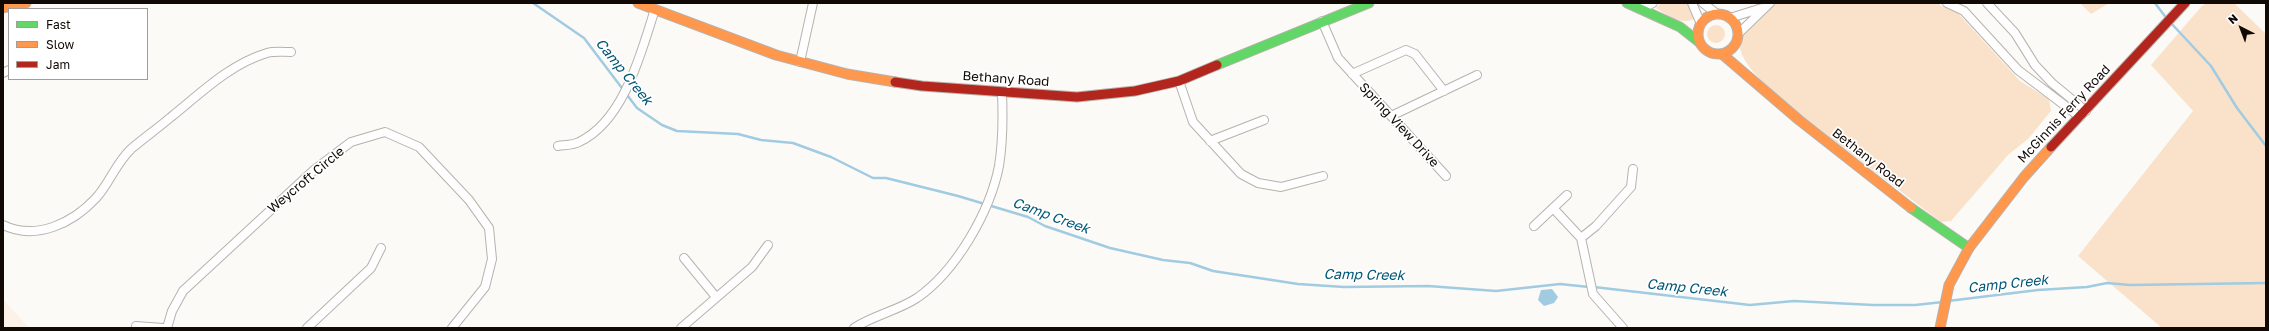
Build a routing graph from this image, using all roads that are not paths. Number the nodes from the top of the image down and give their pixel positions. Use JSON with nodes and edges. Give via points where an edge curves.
{"nodes":[{"id":1,"x":26,"y":3,"type":"edge"},
{"id":2,"x":638,"y":3,"type":"edge"},
{"id":3,"x":813,"y":3,"type":"edge"},
{"id":4,"x":1369,"y":3,"type":"edge"},
{"id":5,"x":1653,"y":3,"type":"edge"},
{"id":6,"x":1692,"y":3,"type":"edge"},
{"id":7,"x":1703,"y":3,"type":"edge"},
{"id":8,"x":1769,"y":3,"type":"edge"},
{"id":9,"x":1947,"y":3,"type":"edge"},
{"id":10,"x":1987,"y":3,"type":"edge"},
{"id":11,"x":2185,"y":3,"type":"edge"},
{"id":12,"x":1631,"y":5,"type":"edge"},
{"id":13,"x":3,"y":8,"type":"edge"},
{"id":14,"x":655,"y":9,"type":"junction"},
{"id":15,"x":1717,"y":14,"type":"junction"},
{"id":16,"x":1730,"y":18,"type":"junction"},
{"id":17,"x":1322,"y":21,"type":"junction"},
{"id":18,"x":1700,"y":26,"type":"junction"},
{"id":19,"x":1680,"y":27,"type":"junction"},
{"id":20,"x":1738,"y":34,"type":"junction"},
{"id":21,"x":1699,"y":42,"type":"junction"},
{"id":22,"x":1735,"y":44,"type":"junction"},
{"id":23,"x":291,"y":52,"type":"dead end"},
{"id":24,"x":1722,"y":54,"type":"junction"},
{"id":25,"x":800,"y":62,"type":"junction"},
{"id":26,"x":1352,"y":74,"type":"junction"},
{"id":27,"x":1477,"y":75,"type":"dead end"},
{"id":28,"x":1179,"y":81,"type":"junction"},
{"id":29,"x":1756,"y":83,"type":"junction"},
{"id":30,"x":1444,"y":91,"type":"junction"},
{"id":31,"x":1002,"y":93,"type":"junction"},
{"id":32,"x":2083,"y":114,"type":"junction"},
{"id":33,"x":1391,"y":116,"type":"junction"},
{"id":34,"x":1264,"y":120,"type":"dead end"},
{"id":35,"x":1210,"y":141,"type":"junction"},
{"id":36,"x":558,"y":146,"type":"dead end"},
{"id":37,"x":1633,"y":169,"type":"dead end"},
{"id":38,"x":1323,"y":176,"type":"dead end"},
{"id":39,"x":1446,"y":176,"type":"dead end"},
{"id":40,"x":1568,"y":195,"type":"dead end"},
{"id":41,"x":1554,"y":208,"type":"junction"},
{"id":42,"x":3,"y":225,"type":"edge"},
{"id":43,"x":1534,"y":226,"type":"dead end"},
{"id":44,"x":1581,"y":238,"type":"junction"},
{"id":45,"x":768,"y":245,"type":"dead end"},
{"id":46,"x":381,"y":248,"type":"dead end"},
{"id":47,"x":1968,"y":248,"type":"junction"},
{"id":48,"x":684,"y":258,"type":"dead end"},
{"id":49,"x":716,"y":297,"type":"junction"},
{"id":50,"x":136,"y":326,"type":"dead end"},
{"id":51,"x":163,"y":328,"type":"edge"},
{"id":52,"x":167,"y":328,"type":"edge"},
{"id":53,"x":306,"y":328,"type":"edge"},
{"id":54,"x":452,"y":328,"type":"edge"},
{"id":55,"x":681,"y":328,"type":"edge"},
{"id":56,"x":854,"y":328,"type":"edge"},
{"id":57,"x":1623,"y":328,"type":"edge"},
{"id":58,"x":1940,"y":328,"type":"edge"}],
"edges":[{"from":1,"to":13,"type":"street"},
{"from":2,"to":14,"type":"street","name":"Bethany Road"},
{"from":3,"to":25,"type":"street"},
{"from":4,"to":17,"type":"street","name":"Bethany Road"},
{"from":5,"to":12,"type":"street","via":[[1644,8]]},
{"from":6,"to":18,"type":"street"},
{"from":7,"to":15,"type":"street"},
{"from":8,"to":16,"type":"street","via":[[1752,12]]},
{"from":8,"to":20,"type":"street"},
{"from":9,"to":32,"type":"street","via":[[1964,11],[2018,70]]},
{"from":10,"to":32,"type":"street","via":[[2015,33],[2038,68]]},
{"from":11,"to":32,"type":"street","name":"McGinnis Ferry Road"},
{"from":12,"to":19,"type":"street"},
{"from":14,"to":25,"type":"street","name":"Bethany Road"},
{"from":14,"to":36,"type":"street","via":[[644,44],[620,102],[601,127],[579,142]]},
{"from":15,"to":16,"type":"street"},
{"from":15,"to":18,"type":"street","via":[[1707,17]]},
{"from":16,"to":20,"type":"street"},
{"from":17,"to":26,"type":"street","name":"Spring View Drive","via":[[1338,58]]},
{"from":17,"to":28,"type":"street","name":"Bethany Road"},
{"from":18,"to":19,"type":"street"},
{"from":18,"to":21,"type":"street"},
{"from":19,"to":21,"type":"street"},
{"from":20,"to":22,"type":"street"},
{"from":21,"to":24,"type":"street","via":[[1707,51]]},
{"from":22,"to":24,"type":"street"},
{"from":22,"to":29,"type":"street","name":"Bethany Road","via":[[1739,58]]},
{"from":23,"to":42,"type":"street","via":[[268,52],[210,85],[131,150],[111,174],[96,198],[72,219],[48,229],[27,230]]},
{"from":24,"to":29,"type":"street","name":"Bethany Road"},
{"from":25,"to":31,"type":"street","name":"Bethany Road","via":[[884,81]]},
{"from":26,"to":30,"type":"street","name":"Spring View Drive","via":[[1406,50],[1415,54]]},
{"from":26,"to":33,"type":"street","name":"Spring View Drive"},
{"from":27,"to":30,"type":"street"},
{"from":28,"to":31,"type":"street","name":"Bethany Road","via":[[1135,91],[1077,97]]},
{"from":28,"to":35,"type":"street","via":[[1193,122]]},
{"from":29,"to":47,"type":"street","name":"Bethany Road","via":[[1929,222]]},
{"from":30,"to":33,"type":"street"},
{"from":31,"to":56,"type":"street","via":[[1003,133],[998,166],[978,224],[951,266],[926,291],[906,304]]},
{"from":32,"to":47,"type":"street","name":"McGinnis Ferry Road","via":[[2024,176]]},
{"from":33,"to":39,"type":"street","name":"Spring View Drive"},
{"from":34,"to":35,"type":"street"},
{"from":35,"to":38,"type":"street","via":[[1241,174],[1258,183],[1281,187]]},
{"from":37,"to":44,"type":"street","via":[[1631,188],[1596,226]]},
{"from":40,"to":41,"type":"street"},
{"from":41,"to":43,"type":"street"},
{"from":41,"to":44,"type":"street"},
{"from":44,"to":57,"type":"street","via":[[1593,294]]},
{"from":45,"to":49,"type":"street","via":[[752,267]]},
{"from":46,"to":53,"type":"street","via":[[371,268]]},
{"from":47,"to":58,"type":"street","name":"McGinnis Ferry Road","via":[[1949,285]]},
{"from":48,"to":49,"type":"street"},
{"from":49,"to":55,"type":"street"},
{"from":50,"to":51,"type":"street"},
{"from":52,"to":54,"type":"street","name":"Weycroft Circle","via":[[172,311],[183,291],[314,170],[350,142],[385,132],[419,147],[469,200],[489,228],[492,259],[484,287]]}]}
